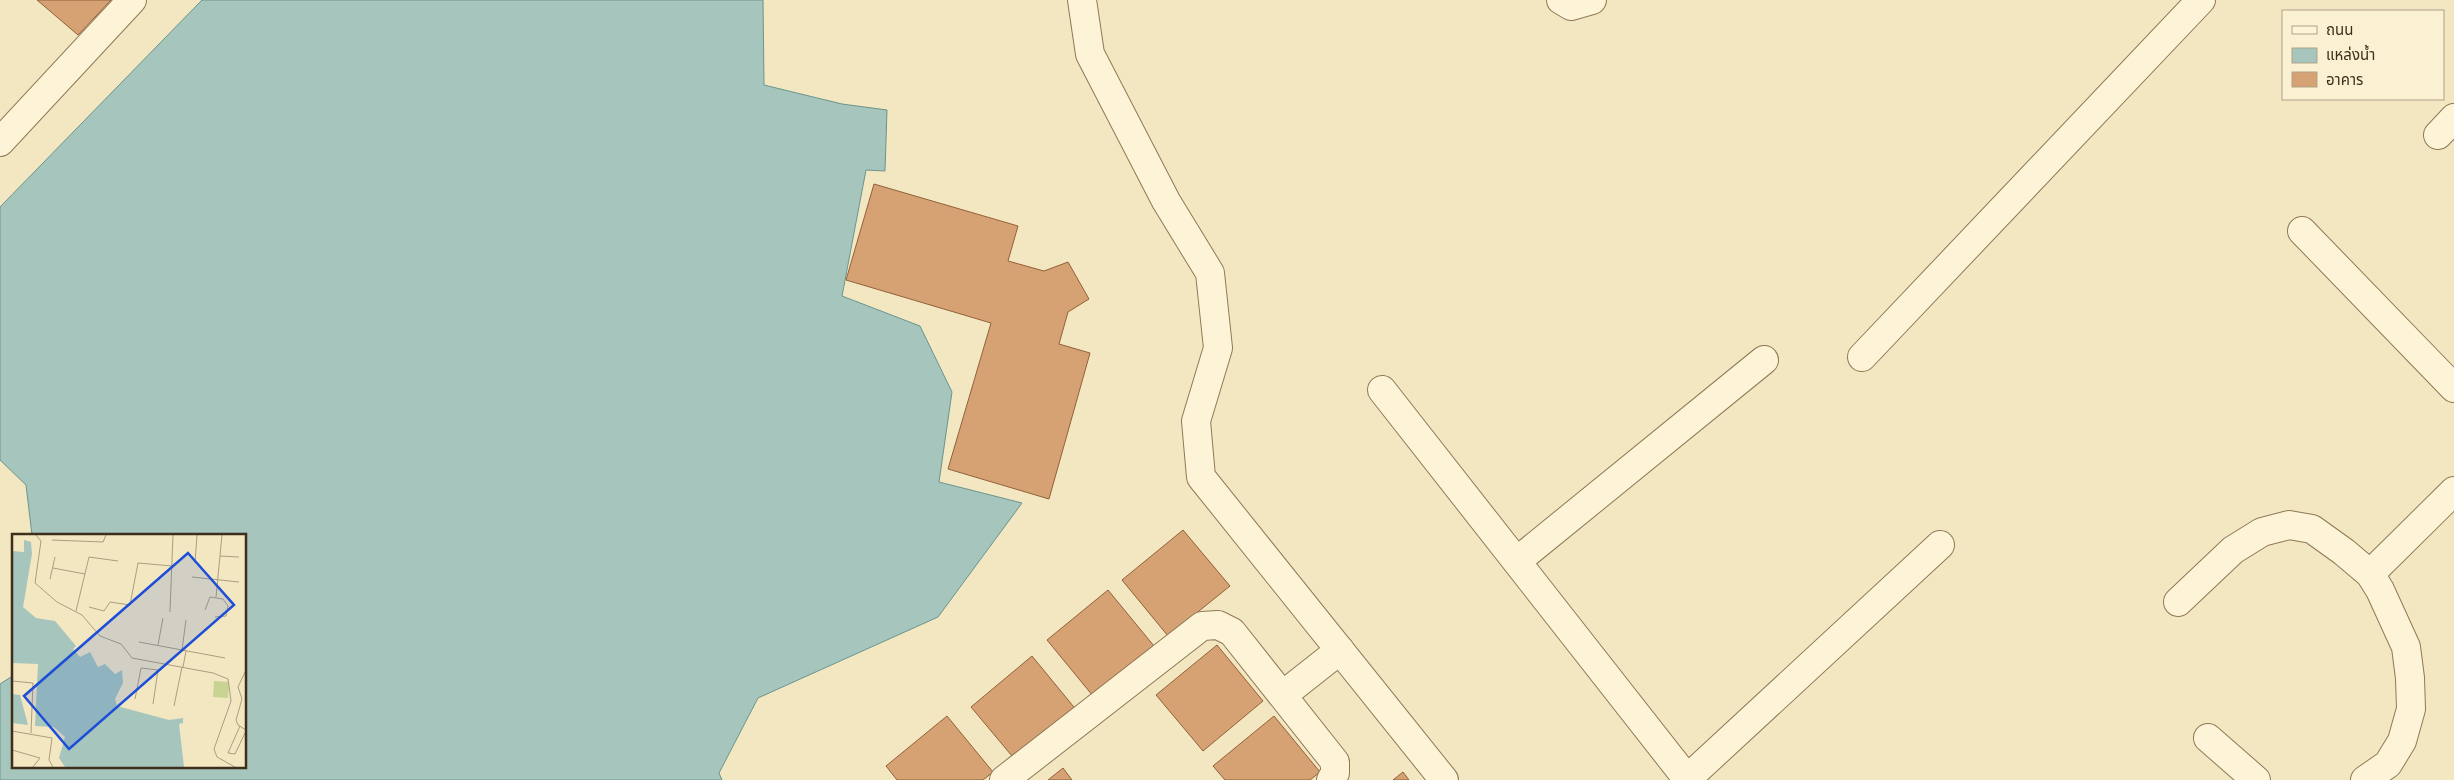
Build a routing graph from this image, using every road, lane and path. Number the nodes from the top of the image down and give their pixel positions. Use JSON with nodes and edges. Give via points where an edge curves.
{"nodes":[{"id":1,"x":132,"y":0,"type":"edge"},
{"id":2,"x":1082,"y":0,"type":"edge"},
{"id":3,"x":1561,"y":0,"type":"edge"},
{"id":4,"x":1592,"y":0,"type":"edge"},
{"id":5,"x":2201,"y":0,"type":"edge"},
{"id":6,"x":0,"y":142,"type":"edge"},
{"id":7,"x":2302,"y":231,"type":"dead end"},
{"id":8,"x":1862,"y":357,"type":"dead end"},
{"id":9,"x":1764,"y":360,"type":"dead end"},
{"id":10,"x":2454,"y":388,"type":"edge"},
{"id":11,"x":1382,"y":390,"type":"dead end"},
{"id":12,"x":2454,"y":491,"type":"edge"},
{"id":13,"x":1940,"y":545,"type":"dead end"},
{"id":14,"x":1517,"y":561,"type":"junction"},
{"id":15,"x":2370,"y":574,"type":"junction"},
{"id":16,"x":2178,"y":602,"type":"dead end"},
{"id":17,"x":1340,"y":650,"type":"junction"},
{"id":18,"x":1282,"y":695,"type":"junction"},
{"id":19,"x":2208,"y":738,"type":"dead end"},
{"id":20,"x":1687,"y":779,"type":"edge"},
{"id":21,"x":1004,"y":780,"type":"edge"},
{"id":22,"x":1331,"y":780,"type":"edge"},
{"id":23,"x":1444,"y":780,"type":"edge"},
{"id":24,"x":2256,"y":780,"type":"edge"},
{"id":25,"x":2365,"y":780,"type":"edge"}],
"edges":[{"from":1,"to":6,"type":"street"},
{"from":2,"to":17,"type":"street","via":[[1090,54],[1166,201],[1210,273],[1218,348],[1196,421],[1201,477]]},
{"from":3,"to":4,"type":"street","via":[[1571,6]]},
{"from":5,"to":8,"type":"street"},
{"from":7,"to":10,"type":"street"},
{"from":9,"to":14,"type":"street"},
{"from":11,"to":14,"type":"street"},
{"from":12,"to":15,"type":"street"},
{"from":13,"to":20,"type":"street"},
{"from":14,"to":20,"type":"street"},
{"from":15,"to":16,"type":"street","via":[[2312,529],[2289,525],[2262,532],[2232,550]]},
{"from":15,"to":25,"type":"street","via":[[2406,647],[2411,709],[2402,741],[2388,764]]},
{"from":17,"to":18,"type":"street"},
{"from":17,"to":23,"type":"street"},
{"from":18,"to":21,"type":"street","via":[[1232,632],[1218,625],[1202,626]]},
{"from":18,"to":22,"type":"street","via":[[1335,762]]},
{"from":19,"to":24,"type":"street"}]}
